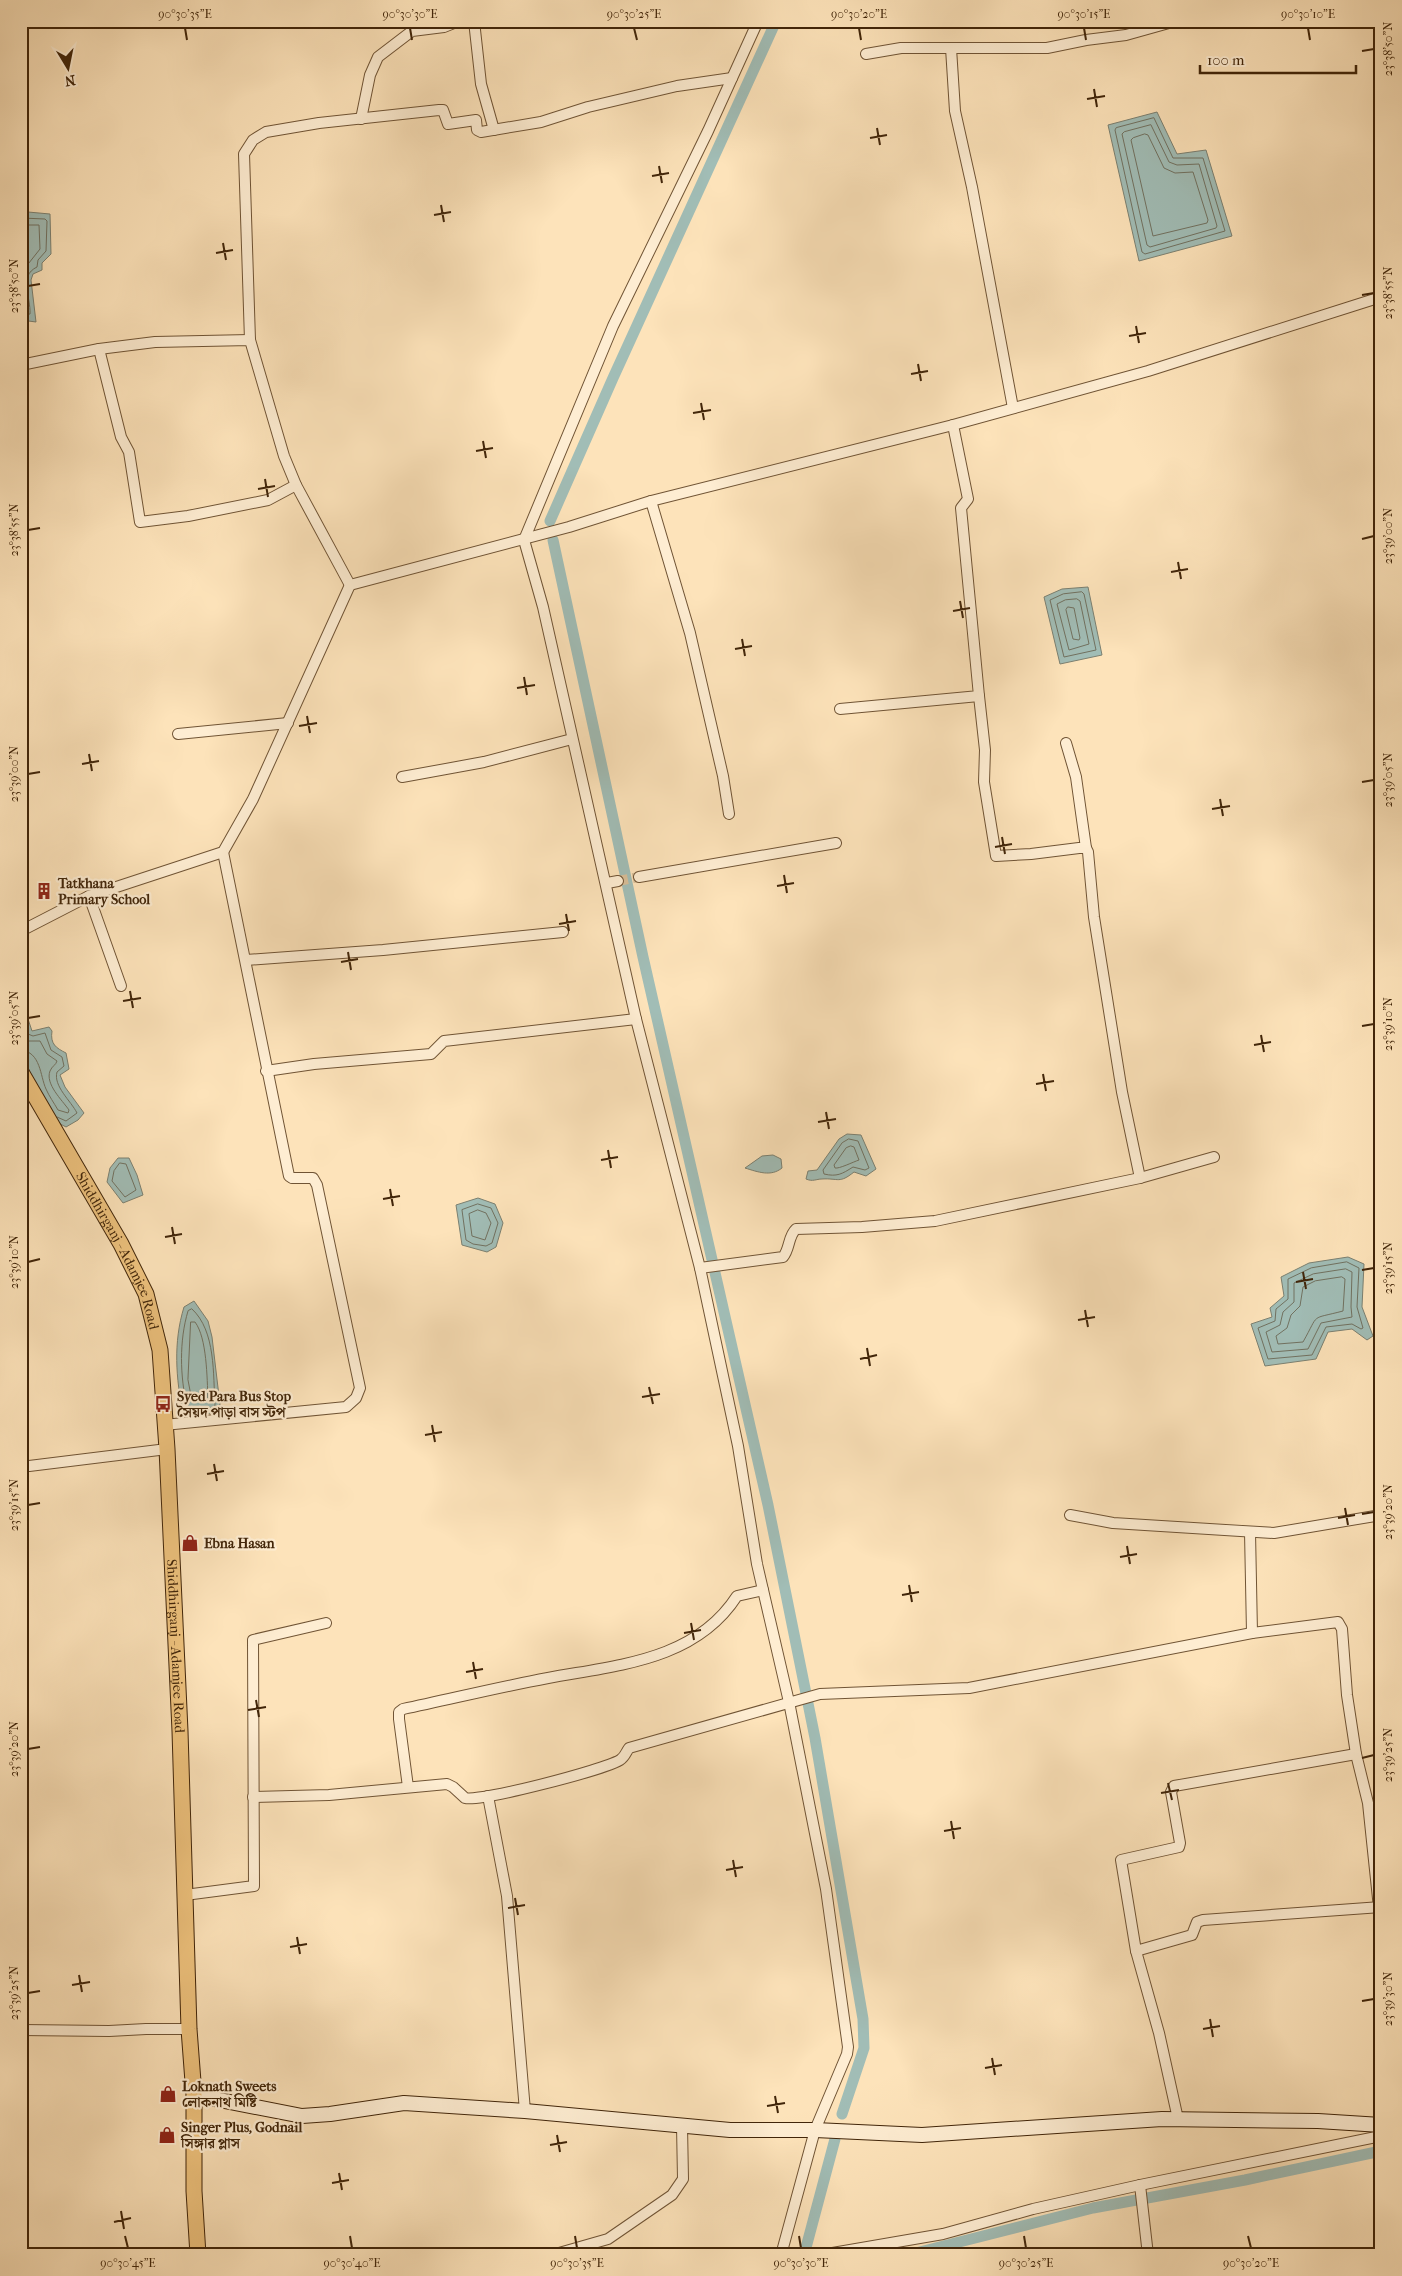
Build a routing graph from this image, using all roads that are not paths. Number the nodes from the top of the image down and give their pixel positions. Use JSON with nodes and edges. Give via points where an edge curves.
{"nodes":[{"id":1,"x":459,"y":21,"type":"edge"},
{"id":2,"x":474,"y":21,"type":"edge"},
{"id":3,"x":758,"y":21,"type":"edge"},
{"id":4,"x":1176,"y":21,"type":"edge"},
{"id":5,"x":950,"y":48,"type":"junction"},
{"id":6,"x":866,"y":54,"type":"dead end"},
{"id":7,"x":732,"y":78,"type":"junction"},
{"id":8,"x":361,"y":119,"type":"junction"},
{"id":9,"x":494,"y":130,"type":"junction"},
{"id":10,"x":1381,"y":297,"type":"edge"},
{"id":11,"x":250,"y":340,"type":"junction"},
{"id":12,"x":99,"y":349,"type":"junction"},
{"id":13,"x":21,"y":365,"type":"edge"},
{"id":14,"x":1013,"y":408,"type":"junction"},
{"id":15,"x":953,"y":425,"type":"junction"},
{"id":16,"x":296,"y":485,"type":"junction"},
{"id":17,"x":651,"y":501,"type":"junction"},
{"id":18,"x":524,"y":540,"type":"junction"},
{"id":19,"x":350,"y":585,"type":"junction"},
{"id":20,"x":979,"y":696,"type":"junction"},
{"id":21,"x":840,"y":710,"type":"dead end"},
{"id":22,"x":288,"y":723,"type":"junction"},
{"id":23,"x":178,"y":734,"type":"dead end"},
{"id":24,"x":572,"y":739,"type":"junction"},
{"id":25,"x":1066,"y":743,"type":"dead end"},
{"id":26,"x":402,"y":777,"type":"dead end"},
{"id":27,"x":729,"y":814,"type":"dead end"},
{"id":28,"x":836,"y":843,"type":"dead end"},
{"id":29,"x":1086,"y":848,"type":"junction"},
{"id":30,"x":223,"y":852,"type":"junction"},
{"id":31,"x":639,"y":877,"type":"tunnel mouth"},
{"id":32,"x":618,"y":881,"type":"tunnel mouth"},
{"id":33,"x":607,"y":883,"type":"junction"},
{"id":34,"x":89,"y":896,"type":"junction"},
{"id":35,"x":21,"y":931,"type":"edge"},
{"id":36,"x":563,"y":932,"type":"dead end"},
{"id":37,"x":246,"y":960,"type":"junction"},
{"id":38,"x":120,"y":986,"type":"dead end"},
{"id":39,"x":636,"y":1019,"type":"junction"},
{"id":40,"x":21,"y":1072,"type":"edge"},
{"id":41,"x":266,"y":1072,"type":"junction"},
{"id":42,"x":1214,"y":1157,"type":"dead end"},
{"id":43,"x":1140,"y":1178,"type":"junction"},
{"id":44,"x":705,"y":1267,"type":"junction"},
{"id":45,"x":164,"y":1425,"type":"junction"},
{"id":46,"x":167,"y":1448,"type":"junction"},
{"id":47,"x":21,"y":1467,"type":"edge"},
{"id":48,"x":1070,"y":1515,"type":"dead end"},
{"id":49,"x":1381,"y":1515,"type":"edge"},
{"id":50,"x":1250,"y":1532,"type":"junction"},
{"id":51,"x":763,"y":1590,"type":"junction"},
{"id":52,"x":326,"y":1623,"type":"dead end"},
{"id":53,"x":1252,"y":1633,"type":"junction"},
{"id":54,"x":795,"y":1701,"type":"junction"},
{"id":55,"x":1356,"y":1754,"type":"junction"},
{"id":56,"x":408,"y":1787,"type":"junction"},
{"id":57,"x":488,"y":1796,"type":"junction"},
{"id":58,"x":253,"y":1797,"type":"junction"},
{"id":59,"x":185,"y":1895,"type":"junction"},
{"id":60,"x":1380,"y":1908,"type":"edge"},
{"id":61,"x":1136,"y":1951,"type":"junction"},
{"id":62,"x":188,"y":2029,"type":"junction"},
{"id":63,"x":21,"y":2030,"type":"edge"},
{"id":64,"x":194,"y":2095,"type":"junction"},
{"id":65,"x":525,"y":2111,"type":"junction"},
{"id":66,"x":1178,"y":2119,"type":"junction"},
{"id":67,"x":1381,"y":2125,"type":"edge"},
{"id":68,"x":682,"y":2126,"type":"junction"},
{"id":69,"x":815,"y":2130,"type":"junction"},
{"id":70,"x":1381,"y":2136,"type":"edge"},
{"id":71,"x":1140,"y":2189,"type":"junction"},
{"id":72,"x":198,"y":2255,"type":"edge"},
{"id":73,"x":552,"y":2255,"type":"edge"},
{"id":74,"x":781,"y":2255,"type":"edge"},
{"id":75,"x":821,"y":2255,"type":"edge"},
{"id":76,"x":1148,"y":2255,"type":"edge"}],
"edges":[{"from":1,"to":8,"type":"street","via":[[444,27],[412,31],[378,57],[370,75]]},
{"from":2,"to":9,"type":"street","via":[[481,84]]},
{"from":3,"to":7,"type":"street"},
{"from":4,"to":5,"type":"street","via":[[1047,48]]},
{"from":5,"to":6,"type":"street","via":[[901,48]]},
{"from":5,"to":14,"type":"street","via":[[955,111]]},
{"from":7,"to":9,"type":"street","via":[[677,86],[541,122]]},
{"from":7,"to":18,"type":"street","via":[[613,326]]},
{"from":8,"to":9,"type":"street","via":[[443,110],[448,124],[476,120],[478,132]]},
{"from":8,"to":11,"type":"street","via":[[266,132],[253,140],[244,154]]},
{"from":10,"to":14,"type":"street","via":[[1148,371]]},
{"from":11,"to":12,"type":"street","via":[[155,342]]},
{"from":11,"to":16,"type":"street","via":[[284,456]]},
{"from":12,"to":13,"type":"street"},
{"from":12,"to":16,"type":"street","via":[[120,437],[129,452],[140,522],[268,500]]},
{"from":14,"to":15,"type":"street"},
{"from":15,"to":17,"type":"street"},
{"from":15,"to":20,"type":"street","via":[[968,499],[961,508]]},
{"from":16,"to":19,"type":"street"},
{"from":17,"to":18,"type":"street"},
{"from":17,"to":27,"type":"street","via":[[690,633]]},
{"from":18,"to":19,"type":"street"},
{"from":18,"to":24,"type":"street","via":[[543,606]]},
{"from":19,"to":22,"type":"street"},
{"from":20,"to":21,"type":"street"},
{"from":20,"to":29,"type":"street","via":[[985,750],[984,782],[996,856]]},
{"from":22,"to":23,"type":"street"},
{"from":22,"to":30,"type":"street","via":[[254,799]]},
{"from":24,"to":26,"type":"street","via":[[484,762]]},
{"from":24,"to":33,"type":"street"},
{"from":25,"to":29,"type":"street","via":[[1076,778]]},
{"from":28,"to":31,"type":"street"},
{"from":29,"to":43,"type":"street","via":[[1122,1092]]},
{"from":30,"to":34,"type":"street"},
{"from":30,"to":37,"type":"street"},
{"from":32,"to":33,"type":"street"},
{"from":33,"to":39,"type":"street"},
{"from":34,"to":35,"type":"street"},
{"from":34,"to":38,"type":"street"},
{"from":36,"to":37,"type":"street"},
{"from":37,"to":41,"type":"street"},
{"from":39,"to":41,"type":"street","via":[[444,1041],[431,1054],[314,1064]]},
{"from":39,"to":44,"type":"street"},
{"from":40,"to":45,"type":"main road","name":"Shiddhirganj - Adamjee Road","via":[[121,1244],[146,1294],[160,1350]]},
{"from":41,"to":45,"type":"street","via":[[289,1176],[313,1178],[317,1185],[360,1388],[346,1408]]},
{"from":42,"to":43,"type":"street"},
{"from":43,"to":44,"type":"street","via":[[934,1221],[796,1229],[783,1257]]},
{"from":44,"to":51,"type":"street"},
{"from":45,"to":46,"type":"main road","name":"Shiddhirganj - Adamjee Road"},
{"from":46,"to":47,"type":"street"},
{"from":46,"to":59,"type":"main road","name":"Shiddhirganj - Adamjee Road"},
{"from":48,"to":50,"type":"street","via":[[1113,1523]]},
{"from":49,"to":50,"type":"street","via":[[1274,1533]]},
{"from":50,"to":53,"type":"street"},
{"from":51,"to":54,"type":"street"},
{"from":51,"to":56,"type":"street","via":[[737,1596],[708,1630],[637,1662],[402,1710],[399,1719]]},
{"from":52,"to":58,"type":"street","via":[[253,1640]]},
{"from":53,"to":54,"type":"street","via":[[969,1688],[820,1694]]},
{"from":53,"to":55,"type":"street","via":[[1338,1622],[1341,1625]]},
{"from":54,"to":57,"type":"street","via":[[629,1748],[620,1760],[545,1784]]},
{"from":54,"to":69,"type":"street","via":[[848,2048]]},
{"from":55,"to":60,"type":"street","via":[[1368,1803]]},
{"from":55,"to":61,"type":"street","via":[[1171,1788],[1179,1847],[1120,1862]]},
{"from":56,"to":57,"type":"street","via":[[447,1784],[466,1798]]},
{"from":56,"to":58,"type":"street","via":[[329,1795]]},
{"from":57,"to":65,"type":"street","via":[[507,1896]]},
{"from":58,"to":59,"type":"street","via":[[254,1886]]},
{"from":59,"to":62,"type":"main road","name":"Shiddhirganj - Adamjee Road"},
{"from":60,"to":61,"type":"street","via":[[1203,1920],[1197,1922],[1192,1935]]},
{"from":61,"to":66,"type":"street"},
{"from":62,"to":63,"type":"street"},
{"from":62,"to":64,"type":"main road","name":"Shiddhirganj - Adamjee Road"},
{"from":64,"to":65,"type":"street","via":[[302,2116],[404,2103]]},
{"from":64,"to":72,"type":"main road","name":"Shiddhirganj - Adamjee Road"},
{"from":65,"to":68,"type":"street"},
{"from":66,"to":67,"type":"street"},
{"from":66,"to":69,"type":"street","via":[[922,2135]]},
{"from":68,"to":69,"type":"street","via":[[730,2130]]},
{"from":68,"to":73,"type":"street","via":[[683,2179],[672,2195],[608,2240]]},
{"from":69,"to":74,"type":"street"},
{"from":70,"to":71,"type":"street"},
{"from":71,"to":75,"type":"street","via":[[1033,2209],[943,2234]]},
{"from":71,"to":76,"type":"street"}]}
